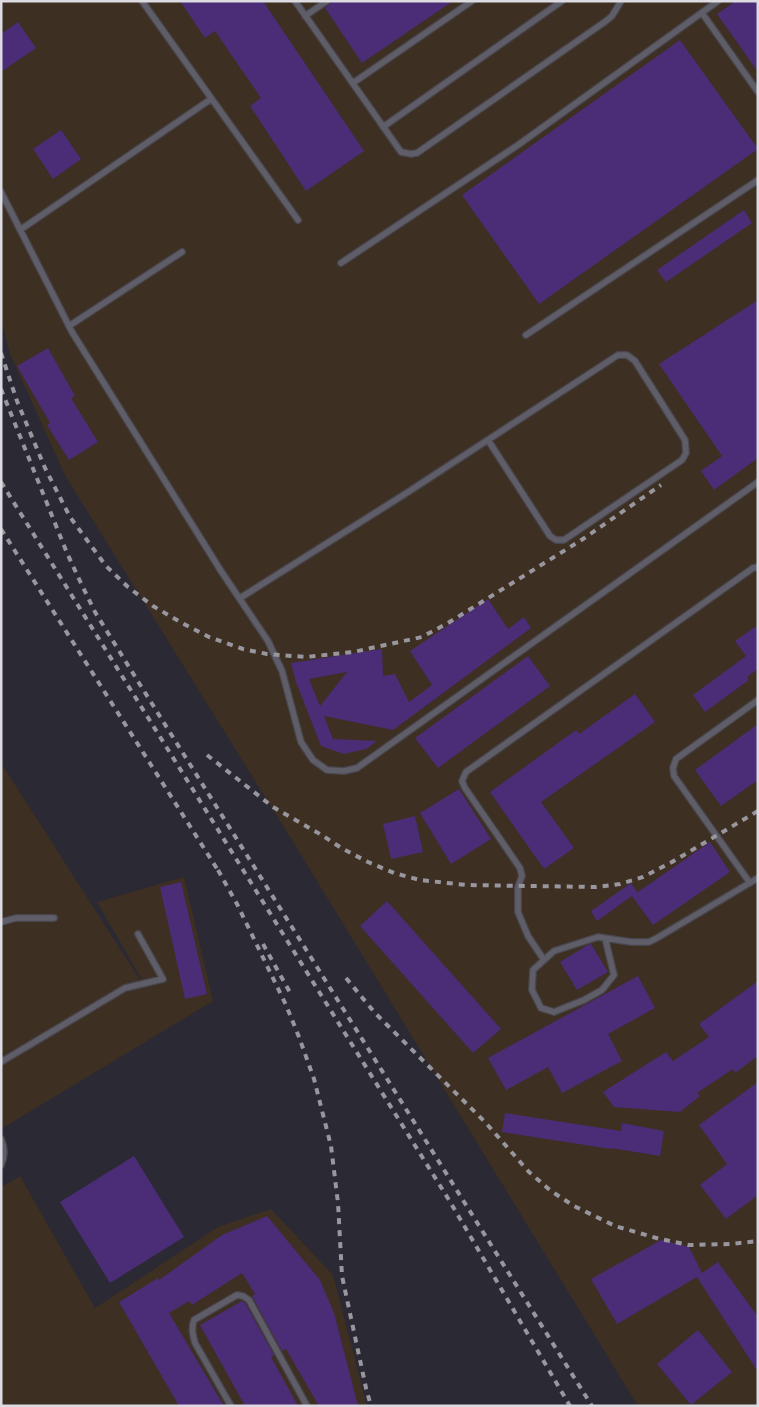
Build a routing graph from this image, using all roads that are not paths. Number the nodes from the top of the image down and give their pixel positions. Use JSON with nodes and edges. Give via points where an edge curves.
{"nodes":[{"id":1,"x":142,"y":1,"type":"edge"},
{"id":2,"x":295,"y":1,"type":"edge"},
{"id":3,"x":327,"y":1,"type":"edge"},
{"id":4,"x":472,"y":1,"type":"edge"},
{"id":5,"x":562,"y":1,"type":"edge"},
{"id":6,"x":621,"y":1,"type":"edge"},
{"id":7,"x":718,"y":1,"type":"edge"},
{"id":8,"x":702,"y":13,"type":"junction"},
{"id":9,"x":306,"y":16,"type":"junction"},
{"id":10,"x":353,"y":83,"type":"junction"},
{"id":11,"x":758,"y":92,"type":"edge"},
{"id":12,"x":211,"y":99,"type":"junction"},
{"id":13,"x":383,"y":127,"type":"junction"},
{"id":14,"x":758,"y":180,"type":"edge"},
{"id":15,"x":1,"y":192,"type":"edge"},
{"id":16,"x":298,"y":220,"type":"dead end"},
{"id":17,"x":20,"y":230,"type":"junction"},
{"id":18,"x":182,"y":252,"type":"dead end"},
{"id":19,"x":341,"y":263,"type":"dead end"},
{"id":20,"x":69,"y":326,"type":"junction"},
{"id":21,"x":526,"y":335,"type":"dead end"},
{"id":22,"x":488,"y":440,"type":"junction"},
{"id":23,"x":758,"y":482,"type":"edge"},
{"id":24,"x":758,"y":567,"type":"edge"},
{"id":25,"x":240,"y":598,"type":"junction"},
{"id":26,"x":758,"y":700,"type":"edge"},
{"id":27,"x":758,"y":878,"type":"edge"},
{"id":28,"x":750,"y":882,"type":"junction"},
{"id":29,"x":54,"y":918,"type":"dead end"},
{"id":30,"x":1,"y":922,"type":"edge"},
{"id":31,"x":138,"y":934,"type":"dead end"},
{"id":32,"x":606,"y":938,"type":"junction"},
{"id":33,"x":544,"y":960,"type":"junction"},
{"id":34,"x":1,"y":1062,"type":"edge"},
{"id":35,"x":1,"y":1139,"type":"edge"},
{"id":36,"x":1,"y":1166,"type":"edge"},
{"id":37,"x":231,"y":1406,"type":"edge"},
{"id":38,"x":306,"y":1406,"type":"edge"}],
"edges":[{"from":1,"to":12,"type":"lane"},
{"from":2,"to":9,"type":"lane"},
{"from":3,"to":9,"type":"lane"},
{"from":4,"to":10,"type":"lane"},
{"from":5,"to":13,"type":"lane"},
{"from":6,"to":13,"type":"lane","via":[[606,21],[417,152],[401,152]]},
{"from":7,"to":8,"type":"lane"},
{"from":8,"to":11,"type":"lane"},
{"from":8,"to":19,"type":"lane","via":[[518,146]]},
{"from":9,"to":10,"type":"lane"},
{"from":10,"to":13,"type":"lane"},
{"from":12,"to":16,"type":"lane"},
{"from":12,"to":17,"type":"lane"},
{"from":14,"to":21,"type":"lane"},
{"from":15,"to":17,"type":"lane"},
{"from":17,"to":20,"type":"lane"},
{"from":18,"to":20,"type":"lane"},
{"from":20,"to":25,"type":"lane"},
{"from":22,"to":22,"type":"lane","via":[[550,536],[556,540],[572,535],[682,460],[686,453],[685,440],[635,361],[627,355],[618,354]]},
{"from":22,"to":25,"type":"lane"},
{"from":23,"to":25,"type":"lane","via":[[357,768],[344,772],[327,770],[313,760],[301,742],[282,671],[268,641]]},
{"from":24,"to":33,"type":"lane","via":[[466,772],[462,781],[465,788],[520,868],[518,912],[528,936]]},
{"from":26,"to":28,"type":"lane","via":[[676,759],[673,768],[674,776]]},
{"from":27,"to":28,"type":"lane"},
{"from":28,"to":32,"type":"lane","via":[[649,942]]},
{"from":29,"to":30,"type":"lane","via":[[16,918]]},
{"from":31,"to":34,"type":"lane","via":[[163,979],[126,988]]},
{"from":32,"to":33,"type":"lane","via":[[598,937],[554,951]]},
{"from":32,"to":33,"type":"lane","via":[[614,975],[602,990],[554,1012],[541,1008],[532,990],[533,970]]},
{"from":35,"to":36,"type":"lane","via":[[4,1154]]},
{"from":37,"to":38,"type":"lane","via":[[195,1343],[192,1326],[194,1320],[237,1295],[249,1300]]}]}
